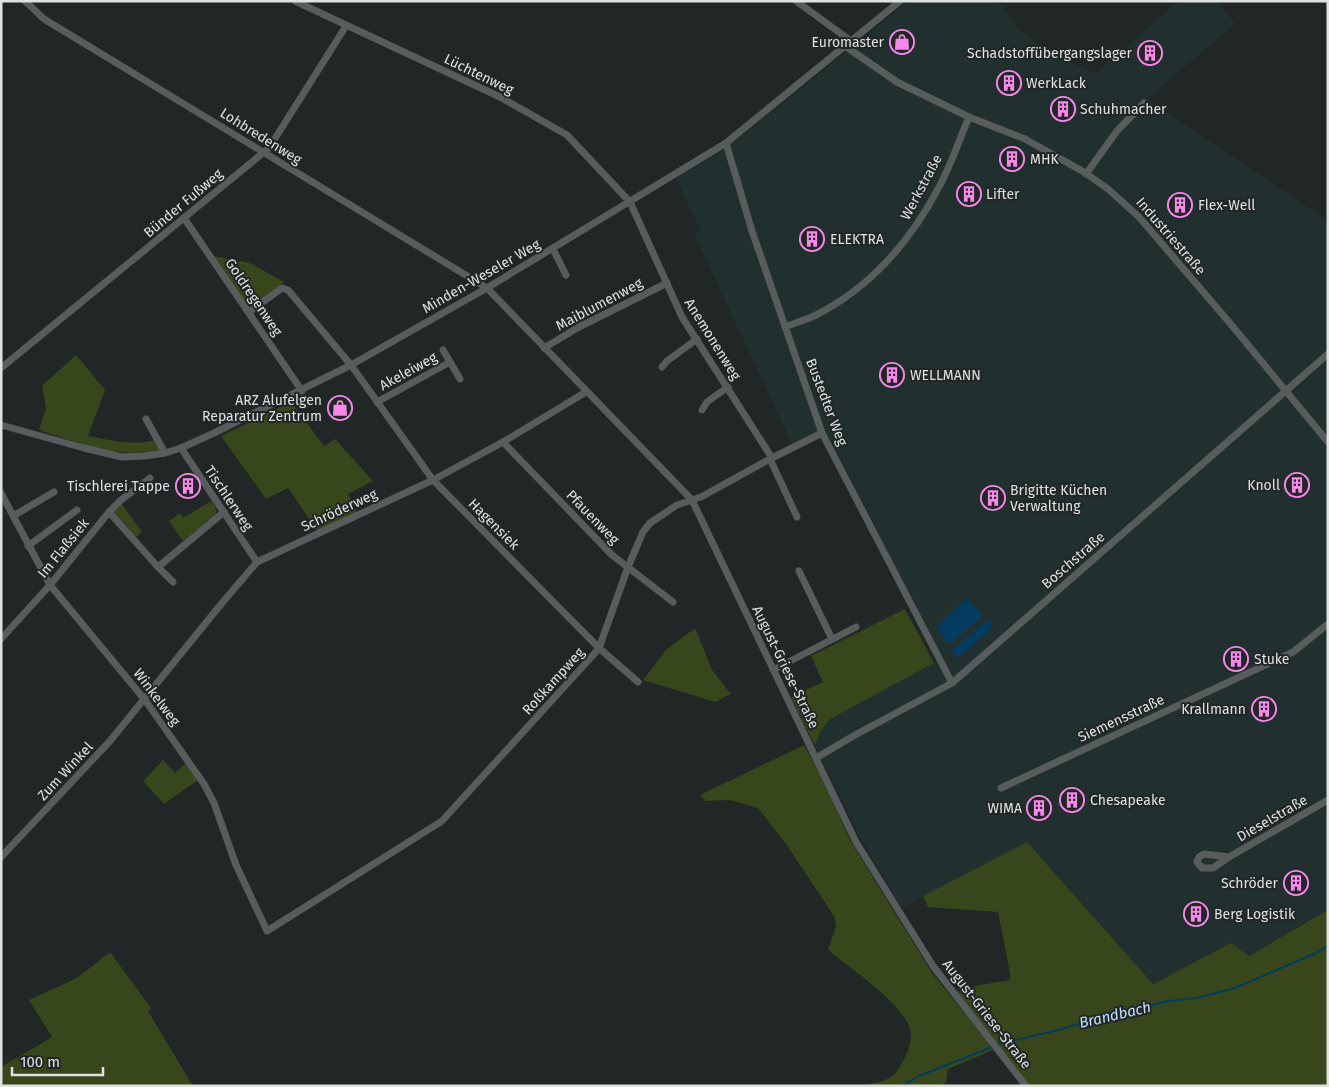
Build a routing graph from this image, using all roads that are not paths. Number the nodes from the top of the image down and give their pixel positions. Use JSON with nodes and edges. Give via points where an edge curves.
{"nodes":[{"id":1,"x":25,"y":1,"type":"edge"},
{"id":2,"x":295,"y":1,"type":"edge"},
{"id":3,"x":796,"y":1,"type":"edge"},
{"id":4,"x":900,"y":1,"type":"edge"},
{"id":5,"x":346,"y":26,"type":"junction"},
{"id":6,"x":851,"y":41,"type":"junction"},
{"id":7,"x":845,"y":46,"type":"junction"},
{"id":8,"x":1144,"y":102,"type":"dead end"},
{"id":9,"x":969,"y":117,"type":"junction"},
{"id":10,"x":726,"y":143,"type":"junction"},
{"id":11,"x":263,"y":152,"type":"junction"},
{"id":12,"x":1086,"y":174,"type":"junction"},
{"id":13,"x":630,"y":202,"type":"junction"},
{"id":14,"x":184,"y":218,"type":"junction"},
{"id":15,"x":553,"y":249,"type":"junction"},
{"id":16,"x":566,"y":275,"type":"dead end"},
{"id":17,"x":666,"y":284,"type":"junction"},
{"id":18,"x":487,"y":288,"type":"junction"},
{"id":19,"x":249,"y":312,"type":"junction"},
{"id":20,"x":785,"y":327,"type":"junction"},
{"id":21,"x":697,"y":339,"type":"junction"},
{"id":22,"x":544,"y":348,"type":"junction"},
{"id":23,"x":444,"y":350,"type":"dead end"},
{"id":24,"x":1328,"y":354,"type":"edge"},
{"id":25,"x":450,"y":362,"type":"junction"},
{"id":26,"x":352,"y":365,"type":"junction"},
{"id":27,"x":662,"y":366,"type":"dead end"},
{"id":28,"x":1,"y":368,"type":"edge"},
{"id":29,"x":460,"y":379,"type":"dead end"},
{"id":30,"x":728,"y":387,"type":"junction"},
{"id":31,"x":302,"y":391,"type":"junction"},
{"id":32,"x":1286,"y":391,"type":"junction"},
{"id":33,"x":586,"y":392,"type":"junction"},
{"id":34,"x":377,"y":402,"type":"junction"},
{"id":35,"x":702,"y":410,"type":"dead end"},
{"id":36,"x":146,"y":419,"type":"dead end"},
{"id":37,"x":1,"y":420,"type":"edge"},
{"id":38,"x":1,"y":425,"type":"edge"},
{"id":39,"x":28,"y":431,"type":"junction"},
{"id":40,"x":822,"y":433,"type":"junction"},
{"id":41,"x":503,"y":442,"type":"junction"},
{"id":42,"x":1328,"y":442,"type":"edge"},
{"id":43,"x":181,"y":448,"type":"junction"},
{"id":44,"x":164,"y":453,"type":"junction"},
{"id":45,"x":771,"y":459,"type":"junction"},
{"id":46,"x":150,"y":478,"type":"dead end"},
{"id":47,"x":433,"y":480,"type":"junction"},
{"id":48,"x":54,"y":492,"type":"dead end"},
{"id":49,"x":1,"y":493,"type":"edge"},
{"id":50,"x":692,"y":500,"type":"junction"},
{"id":51,"x":77,"y":510,"type":"dead end"},
{"id":52,"x":108,"y":512,"type":"junction"},
{"id":53,"x":224,"y":512,"type":"junction"},
{"id":54,"x":13,"y":516,"type":"junction"},
{"id":55,"x":797,"y":517,"type":"dead end"},
{"id":56,"x":28,"y":546,"type":"junction"},
{"id":57,"x":257,"y":562,"type":"junction"},
{"id":58,"x":158,"y":567,"type":"junction"},
{"id":59,"x":628,"y":567,"type":"junction"},
{"id":60,"x":799,"y":571,"type":"dead end"},
{"id":61,"x":173,"y":582,"type":"dead end"},
{"id":62,"x":50,"y":585,"type":"junction"},
{"id":63,"x":673,"y":602,"type":"dead end"},
{"id":64,"x":1328,"y":624,"type":"edge"},
{"id":65,"x":856,"y":627,"type":"dead end"},
{"id":66,"x":1,"y":639,"type":"edge"},
{"id":67,"x":832,"y":639,"type":"junction"},
{"id":68,"x":599,"y":648,"type":"junction"},
{"id":69,"x":773,"y":670,"type":"junction"},
{"id":70,"x":638,"y":682,"type":"dead end"},
{"id":71,"x":952,"y":683,"type":"junction"},
{"id":72,"x":145,"y":700,"type":"junction"},
{"id":73,"x":816,"y":758,"type":"junction"},
{"id":74,"x":1001,"y":788,"type":"dead end"},
{"id":75,"x":1328,"y":800,"type":"edge"},
{"id":76,"x":1,"y":857,"type":"edge"},
{"id":77,"x":1229,"y":857,"type":"dead end"},
{"id":78,"x":267,"y":931,"type":"joint"},
{"id":79,"x":1026,"y":1086,"type":"edge"}],
"edges":[{"from":1,"to":11,"type":"street","name":"Lohbredenweg","via":[[44,19]]},
{"from":2,"to":5,"type":"street","name":"Lüchtenweg"},
{"from":3,"to":6,"type":"street"},
{"from":4,"to":6,"type":"street","name":"Minden-Weseler Weg"},
{"from":5,"to":11,"type":"street","name":"Bünder Fußweg","via":[[269,148]]},
{"from":5,"to":13,"type":"street","name":"Lüchtenweg","via":[[500,97],[567,135]]},
{"from":6,"to":7,"type":"street","name":"Minden-Weseler Weg"},
{"from":7,"to":9,"type":"street","name":"Industriestraße","via":[[897,82]]},
{"from":7,"to":10,"type":"street","name":"Minden-Weseler Weg"},
{"from":8,"to":12,"type":"street","via":[[1117,131]]},
{"from":9,"to":12,"type":"street","name":"Industriestraße","via":[[1025,139]]},
{"from":9,"to":20,"type":"street","name":"Werkstraße","via":[[940,186],[898,250],[878,271],[836,303]]},
{"from":10,"to":13,"type":"street","name":"Minden-Weseler Weg"},
{"from":10,"to":20,"type":"street","name":"Bustedter Weg"},
{"from":11,"to":14,"type":"street","name":"Bünder Fußweg"},
{"from":11,"to":18,"type":"street","name":"Lohbredenweg"},
{"from":12,"to":32,"type":"street","name":"Industriestraße","via":[[1108,188],[1139,217]]},
{"from":13,"to":15,"type":"street","name":"Minden-Weseler Weg"},
{"from":13,"to":17,"type":"street","name":"Anemonenweg"},
{"from":14,"to":19,"type":"street","name":"Goldregenweg"},
{"from":14,"to":28,"type":"street","name":"Bünder Fußweg"},
{"from":15,"to":16,"type":"street"},
{"from":15,"to":18,"type":"street","name":"Minden-Weseler Weg"},
{"from":17,"to":21,"type":"street","name":"Anemonenweg"},
{"from":17,"to":22,"type":"street","name":"Maiblumenweg"},
{"from":18,"to":22,"type":"street","name":"August-Griese-Straße"},
{"from":18,"to":26,"type":"street","name":"Minden-Weseler Weg"},
{"from":19,"to":26,"type":"street","name":"Hagensiek","via":[[282,288],[288,290]]},
{"from":19,"to":31,"type":"street","name":"Goldregenweg"},
{"from":20,"to":40,"type":"street","name":"Bustedter Weg"},
{"from":21,"to":27,"type":"street"},
{"from":21,"to":30,"type":"street","name":"Anemonenweg"},
{"from":22,"to":33,"type":"street","name":"August-Griese-Straße"},
{"from":23,"to":25,"type":"street"},
{"from":24,"to":32,"type":"street","name":"Boschstraße"},
{"from":25,"to":29,"type":"street"},
{"from":25,"to":34,"type":"street","name":"Akeleiweg"},
{"from":26,"to":31,"type":"street","name":"Minden-Weseler Weg"},
{"from":26,"to":34,"type":"street","name":"Hagensiek"},
{"from":30,"to":35,"type":"street"},
{"from":30,"to":45,"type":"street","name":"Anemonenweg"},
{"from":31,"to":43,"type":"street","name":"Minden-Weseler Weg"},
{"from":32,"to":42,"type":"street","name":"Industriestraße"},
{"from":32,"to":71,"type":"street","name":"Boschstraße"},
{"from":33,"to":41,"type":"street","name":"Schröderweg"},
{"from":33,"to":50,"type":"street","name":"August-Griese-Straße"},
{"from":34,"to":47,"type":"street","name":"Hagensiek"},
{"from":36,"to":44,"type":"street"},
{"from":37,"to":39,"type":"street","name":"Minden-Weseler Weg"},
{"from":38,"to":39,"type":"street","name":"Minden-Weseler Weg"},
{"from":39,"to":44,"type":"street","name":"Minden-Weseler Weg","via":[[109,455]]},
{"from":40,"to":45,"type":"street","name":"Roßkampweg"},
{"from":40,"to":71,"type":"street","name":"Bustedter Weg"},
{"from":41,"to":47,"type":"street","name":"Schröderweg"},
{"from":41,"to":59,"type":"street","name":"Pfauenweg","via":[[612,555]]},
{"from":43,"to":44,"type":"street","name":"Minden-Weseler Weg"},
{"from":43,"to":53,"type":"street","name":"Tischlerweg"},
{"from":45,"to":50,"type":"street","name":"Roßkampweg"},
{"from":45,"to":55,"type":"street","name":"Anemonenweg"},
{"from":46,"to":52,"type":"street","name":"Im Flaßsiek"},
{"from":47,"to":57,"type":"street","name":"Schröderweg"},
{"from":47,"to":68,"type":"street","name":"Hagensiek"},
{"from":48,"to":54,"type":"street"},
{"from":49,"to":54,"type":"street","name":"Winkelweg"},
{"from":50,"to":59,"type":"street","name":"Roßkampweg","via":[[678,505],[650,524],[643,532]]},
{"from":50,"to":69,"type":"street","name":"August-Griese-Straße"},
{"from":51,"to":56,"type":"street"},
{"from":52,"to":58,"type":"street"},
{"from":52,"to":62,"type":"street","name":"Im Flaßsiek"},
{"from":53,"to":57,"type":"street","name":"Tischlerweg"},
{"from":53,"to":58,"type":"street"},
{"from":54,"to":56,"type":"street","name":"Winkelweg"},
{"from":56,"to":62,"type":"street","name":"Winkelweg"},
{"from":57,"to":72,"type":"street","name":"Schröderweg"},
{"from":58,"to":61,"type":"street"},
{"from":59,"to":63,"type":"street","name":"Pfauenweg"},
{"from":59,"to":68,"type":"street","name":"Roßkampweg"},
{"from":60,"to":67,"type":"street"},
{"from":62,"to":66,"type":"street","name":"Im Flaßsiek"},
{"from":62,"to":72,"type":"street","name":"Winkelweg"},
{"from":64,"to":74,"type":"street","name":"Siemensstraße","via":[[1293,652]]},
{"from":65,"to":67,"type":"street"},
{"from":67,"to":69,"type":"street"},
{"from":68,"to":70,"type":"street","name":"Hagensiek"},
{"from":68,"to":78,"type":"street","name":"Roßkampweg","via":[[442,821]]},
{"from":69,"to":73,"type":"street","name":"August-Griese-Straße"},
{"from":71,"to":73,"type":"street","name":"Boschstraße"},
{"from":72,"to":76,"type":"street","name":"Zum Winkel","via":[[110,742]]},
{"from":72,"to":78,"type":"street","name":"Winkelweg","via":[[204,784]]},
{"from":73,"to":79,"type":"street","name":"August-Griese-Straße","via":[[856,842],[897,910],[933,966]]},
{"from":75,"to":77,"type":"street","name":"Dieselstraße"}]}
